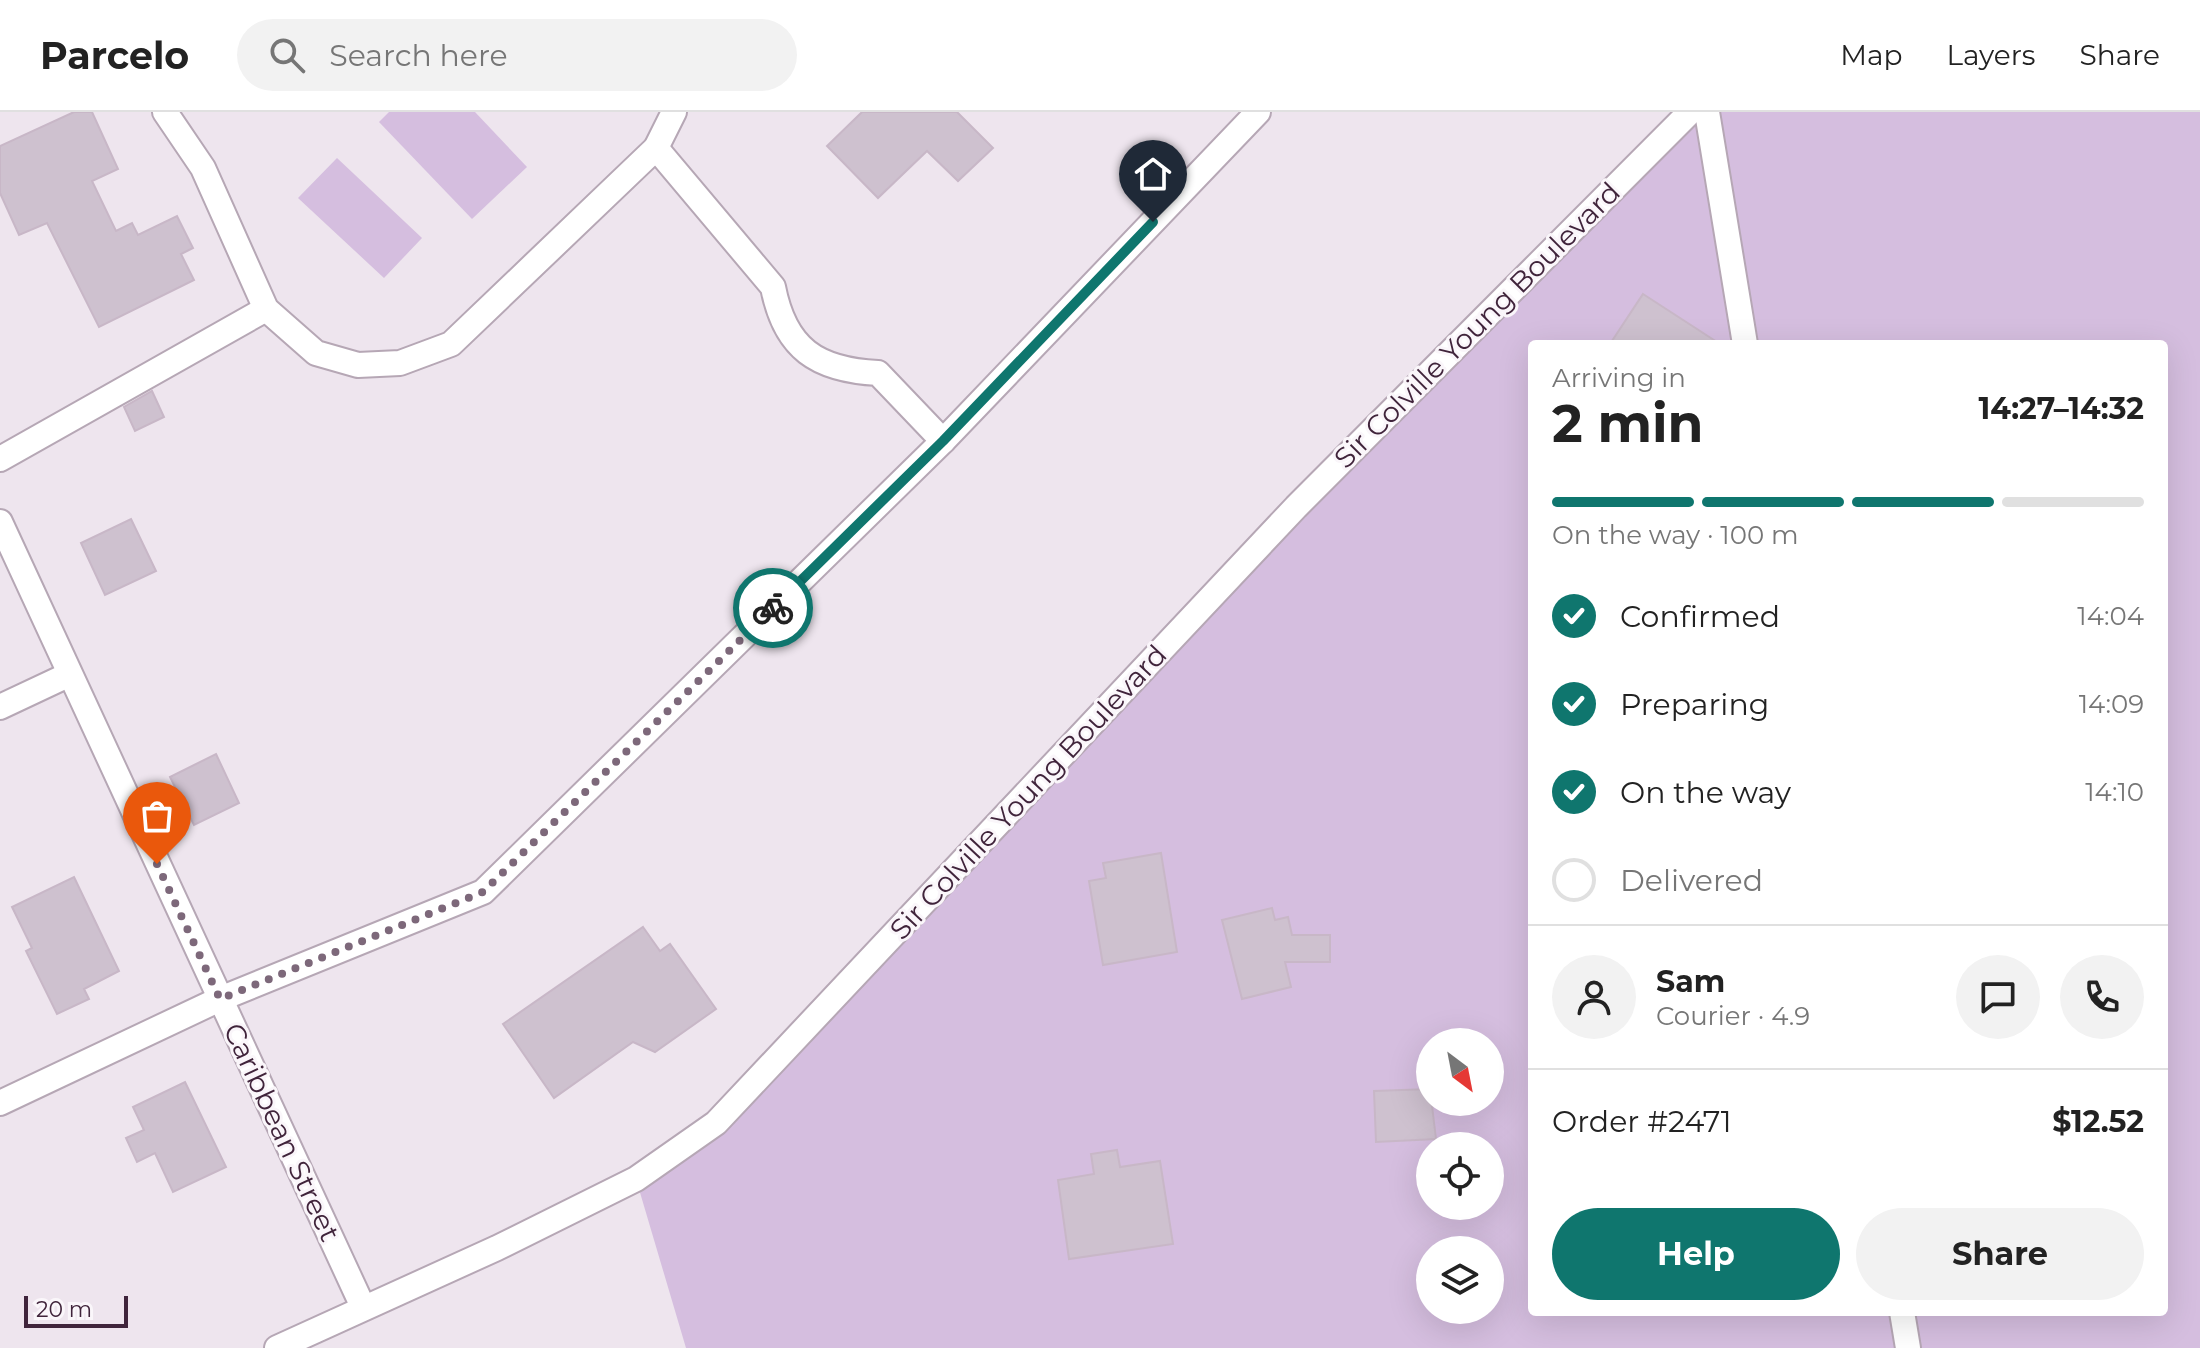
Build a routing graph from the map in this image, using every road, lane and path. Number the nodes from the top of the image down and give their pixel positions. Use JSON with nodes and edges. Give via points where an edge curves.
{"nodes":[{"id":1,"x":165,"y":112,"type":"edge"},
{"id":2,"x":674,"y":112,"type":"edge"},
{"id":3,"x":1258,"y":112,"type":"edge"},
{"id":4,"x":1690,"y":112,"type":"edge"},
{"id":5,"x":1707,"y":112,"type":"edge"},
{"id":6,"x":656,"y":148,"type":"junction"},
{"id":7,"x":266,"y":309,"type":"junction"},
{"id":8,"x":1744,"y":340,"type":"edge"},
{"id":9,"x":943,"y":441,"type":"junction"},
{"id":10,"x":0,"y":459,"type":"edge"},
{"id":11,"x":0,"y":522,"type":"edge"},
{"id":12,"x":68,"y":675,"type":"junction"},
{"id":13,"x":0,"y":707,"type":"edge"},
{"id":14,"x":220,"y":999,"type":"junction"},
{"id":15,"x":0,"y":1103,"type":"edge"},
{"id":16,"x":363,"y":1307,"type":"junction"},
{"id":17,"x":1903,"y":1316,"type":"edge"},
{"id":18,"x":277,"y":1348,"type":"edge"},
{"id":19,"x":1908,"y":1348,"type":"edge"}],
"edges":[{"from":1,"to":7,"type":"street","via":[[203,168]]},
{"from":2,"to":6,"type":"street"},
{"from":3,"to":9,"type":"street"},
{"from":4,"to":16,"type":"street","name":"Sir Colville Young Boulevard","via":[[1296,507],[716,1123],[636,1179]]},
{"from":5,"to":8,"type":"street"},
{"from":6,"to":7,"type":"street","via":[[451,344],[400,363],[358,365],[316,353]]},
{"from":6,"to":9,"type":"street","via":[[773,287],[778,316],[807,355],[842,371],[878,373]]},
{"from":7,"to":10,"type":"street"},
{"from":9,"to":14,"type":"street","via":[[483,892]]},
{"from":11,"to":12,"type":"street","name":"Caribbean Street"},
{"from":12,"to":13,"type":"street"},
{"from":12,"to":14,"type":"street","name":"Caribbean Street"},
{"from":14,"to":15,"type":"street"},
{"from":14,"to":16,"type":"street","name":"Caribbean Street"},
{"from":16,"to":18,"type":"street","name":"Sir Colville Young Boulevard"},
{"from":17,"to":19,"type":"street"}]}
